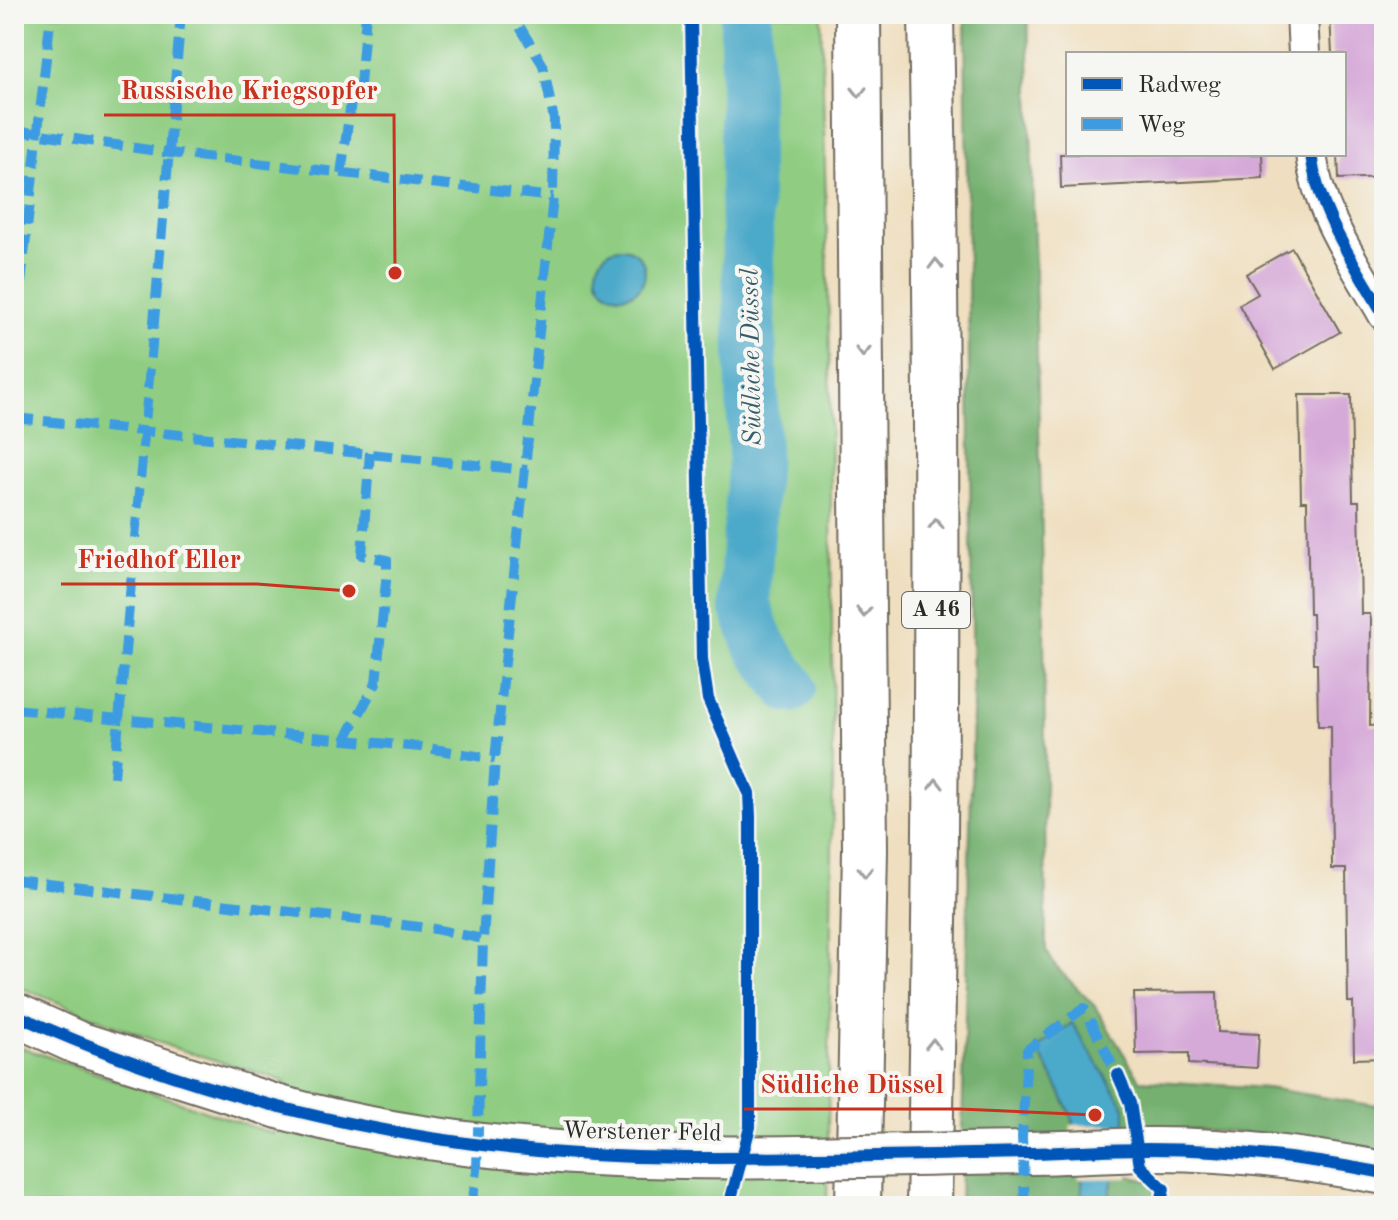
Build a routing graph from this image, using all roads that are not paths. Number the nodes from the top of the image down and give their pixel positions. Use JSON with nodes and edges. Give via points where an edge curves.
{"nodes":[{"id":1,"x":858,"y":14,"type":"edge"},
{"id":2,"x":931,"y":14,"type":"edge"},
{"id":3,"x":1302,"y":14,"type":"edge"},
{"id":4,"x":1304,"y":52,"type":"edge"},
{"id":5,"x":1311,"y":156,"type":"edge"},
{"id":6,"x":1384,"y":315,"type":"edge"},
{"id":7,"x":14,"y":1014,"type":"edge"},
{"id":8,"x":1384,"y":1173,"type":"edge"},
{"id":9,"x":858,"y":1206,"type":"edge"},
{"id":10,"x":929,"y":1206,"type":"edge"}],
"edges":[{"from":1,"to":9,"type":"highway","one_way":true,"via":[[865,850]]},
{"from":10,"to":2,"type":"highway","number":"A 46","one_way":true,"via":[[936,918],[937,294]]},
{"from":3,"to":4,"type":"street"},
{"from":5,"to":6,"type":"street","via":[[1331,223]]},
{"from":7,"to":8,"type":"main road","name":"Werstener Feld","bridge":true,"via":[[78,1043],[279,1107],[437,1141],[580,1155],[701,1158],[1161,1149],[1278,1157]]}]}
